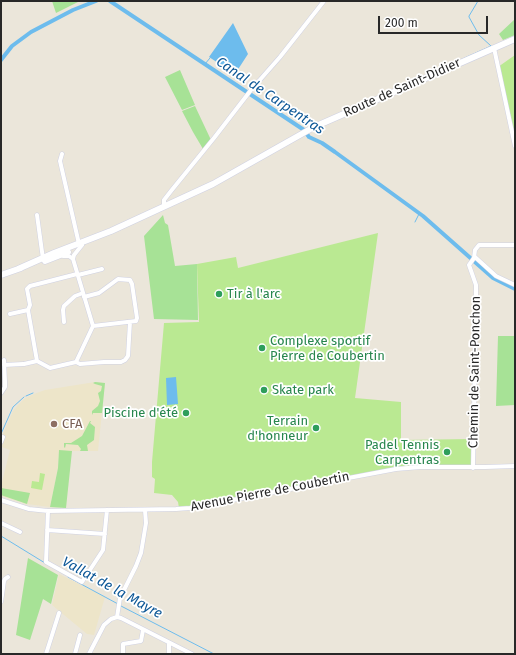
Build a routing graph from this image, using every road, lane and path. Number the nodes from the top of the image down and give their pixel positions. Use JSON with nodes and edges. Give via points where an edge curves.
{"nodes":[{"id":1,"x":324,"y":1,"type":"edge"},
{"id":2,"x":515,"y":39,"type":"edge"},
{"id":3,"x":494,"y":48,"type":"junction"},
{"id":4,"x":515,"y":146,"type":"edge"},
{"id":5,"x":62,"y":154,"type":"dead end"},
{"id":6,"x":164,"y":207,"type":"junction"},
{"id":7,"x":36,"y":215,"type":"dead end"},
{"id":8,"x":79,"y":244,"type":"junction"},
{"id":9,"x":515,"y":245,"type":"edge"},
{"id":10,"x":61,"y":250,"type":"junction"},
{"id":11,"x":72,"y":255,"type":"junction"},
{"id":12,"x":474,"y":258,"type":"junction"},
{"id":13,"x":43,"y":259,"type":"junction"},
{"id":14,"x":102,"y":269,"type":"dead end"},
{"id":15,"x":77,"y":274,"type":"junction"},
{"id":16,"x":1,"y":275,"type":"edge"},
{"id":17,"x":515,"y":285,"type":"edge"},
{"id":18,"x":84,"y":295,"type":"junction"},
{"id":19,"x":28,"y":310,"type":"junction"},
{"id":20,"x":10,"y":314,"type":"dead end"},
{"id":21,"x":64,"y":322,"type":"dead end"},
{"id":22,"x":130,"y":322,"type":"junction"},
{"id":23,"x":92,"y":326,"type":"junction"},
{"id":24,"x":4,"y":360,"type":"dead end"},
{"id":25,"x":38,"y":361,"type":"junction"},
{"id":26,"x":76,"y":362,"type":"junction"},
{"id":27,"x":4,"y":365,"type":"junction"},
{"id":28,"x":3,"y":387,"type":"edge"},
{"id":29,"x":1,"y":393,"type":"edge"},
{"id":30,"x":3,"y":436,"type":"dead end"},
{"id":31,"x":1,"y":442,"type":"edge"},
{"id":32,"x":515,"y":466,"type":"edge"},
{"id":33,"x":473,"y":468,"type":"junction"},
{"id":34,"x":1,"y":500,"type":"edge"},
{"id":35,"x":107,"y":510,"type":"junction"},
{"id":36,"x":145,"y":510,"type":"junction"},
{"id":37,"x":48,"y":511,"type":"junction"},
{"id":38,"x":1,"y":523,"type":"edge"},
{"id":39,"x":47,"y":530,"type":"junction"},
{"id":40,"x":20,"y":532,"type":"dead end"},
{"id":41,"x":105,"y":534,"type":"junction"},
{"id":42,"x":8,"y":578,"type":"dead end"},
{"id":43,"x":1,"y":602,"type":"edge"},
{"id":44,"x":59,"y":614,"type":"dead end"},
{"id":45,"x":117,"y":617,"type":"junction"},
{"id":46,"x":143,"y":630,"type":"junction"},
{"id":47,"x":80,"y":635,"type":"dead end"},
{"id":48,"x":169,"y":643,"type":"junction"},
{"id":49,"x":46,"y":654,"type":"edge"},
{"id":50,"x":75,"y":654,"type":"edge"},
{"id":51,"x":89,"y":654,"type":"edge"},
{"id":52,"x":123,"y":654,"type":"edge"},
{"id":53,"x":169,"y":654,"type":"edge"},
{"id":54,"x":192,"y":654,"type":"edge"}],
"edges":[{"from":1,"to":6,"type":"street","via":[[170,191],[164,200]]},
{"from":2,"to":3,"type":"main road","name":"Route de Saint-Didier"},
{"from":3,"to":4,"type":"street"},
{"from":3,"to":6,"type":"main road","name":"Route de Saint-Didier","via":[[304,132],[227,177]]},
{"from":5,"to":8,"type":"street","via":[[60,161]]},
{"from":6,"to":8,"type":"main road","name":"Route de Saint-Didier"},
{"from":7,"to":13,"type":"street"},
{"from":8,"to":10,"type":"main road"},
{"from":8,"to":11,"type":"main road"},
{"from":9,"to":12,"type":"street","name":"Chemin de Saint-Ponchon","via":[[479,245]]},
{"from":10,"to":11,"type":"street"},
{"from":10,"to":13,"type":"main road"},
{"from":11,"to":13,"type":"main road"},
{"from":11,"to":15,"type":"street"},
{"from":12,"to":17,"type":"street","via":[[496,276]]},
{"from":12,"to":33,"type":"street","name":"Chemin de Saint-Ponchon","via":[[469,265],[476,285]]},
{"from":13,"to":16,"type":"main road"},
{"from":14,"to":15,"type":"street"},
{"from":15,"to":18,"type":"street"},
{"from":15,"to":19,"type":"street","via":[[30,286],[27,292],[30,305]]},
{"from":18,"to":21,"type":"street","via":[[75,296],[64,306]]},
{"from":18,"to":22,"type":"street","via":[[99,293],[118,279],[130,280],[137,318],[136,321]]},
{"from":18,"to":23,"type":"street"},
{"from":19,"to":20,"type":"street"},
{"from":19,"to":25,"type":"street"},
{"from":22,"to":23,"type":"street"},
{"from":22,"to":26,"type":"street","via":[[128,356],[125,360],[80,364]]},
{"from":23,"to":26,"type":"street"},
{"from":24,"to":27,"type":"street"},
{"from":25,"to":26,"type":"street","via":[[50,368]]},
{"from":25,"to":27,"type":"street"},
{"from":27,"to":28,"type":"street"},
{"from":28,"to":29,"type":"street"},
{"from":30,"to":31,"type":"street"},
{"from":32,"to":33,"type":"street","name":"Avenue Pierre de Coubertin"},
{"from":33,"to":36,"type":"street","name":"Avenue Pierre de Coubertin","via":[[396,469],[190,508]]},
{"from":34,"to":37,"type":"street","name":"Avenue Pierre de Coubertin","via":[[29,509]]},
{"from":35,"to":36,"type":"street","name":"Avenue Pierre de Coubertin"},
{"from":35,"to":37,"type":"street","name":"Avenue Pierre de Coubertin"},
{"from":35,"to":41,"type":"street"},
{"from":36,"to":45,"type":"street","via":[[146,528],[141,553],[120,598]]},
{"from":37,"to":39,"type":"street"},
{"from":38,"to":40,"type":"street"},
{"from":39,"to":41,"type":"street"},
{"from":39,"to":41,"type":"street","via":[[46,562],[82,582],[103,550]]},
{"from":42,"to":43,"type":"street","via":[[4,581]]},
{"from":44,"to":49,"type":"street"},
{"from":45,"to":46,"type":"street"},
{"from":45,"to":51,"type":"street","via":[[104,625]]},
{"from":46,"to":48,"type":"street"},
{"from":46,"to":52,"type":"street","via":[[141,641],[123,644]]},
{"from":47,"to":50,"type":"street"},
{"from":48,"to":53,"type":"street"},
{"from":48,"to":54,"type":"street"}]}
